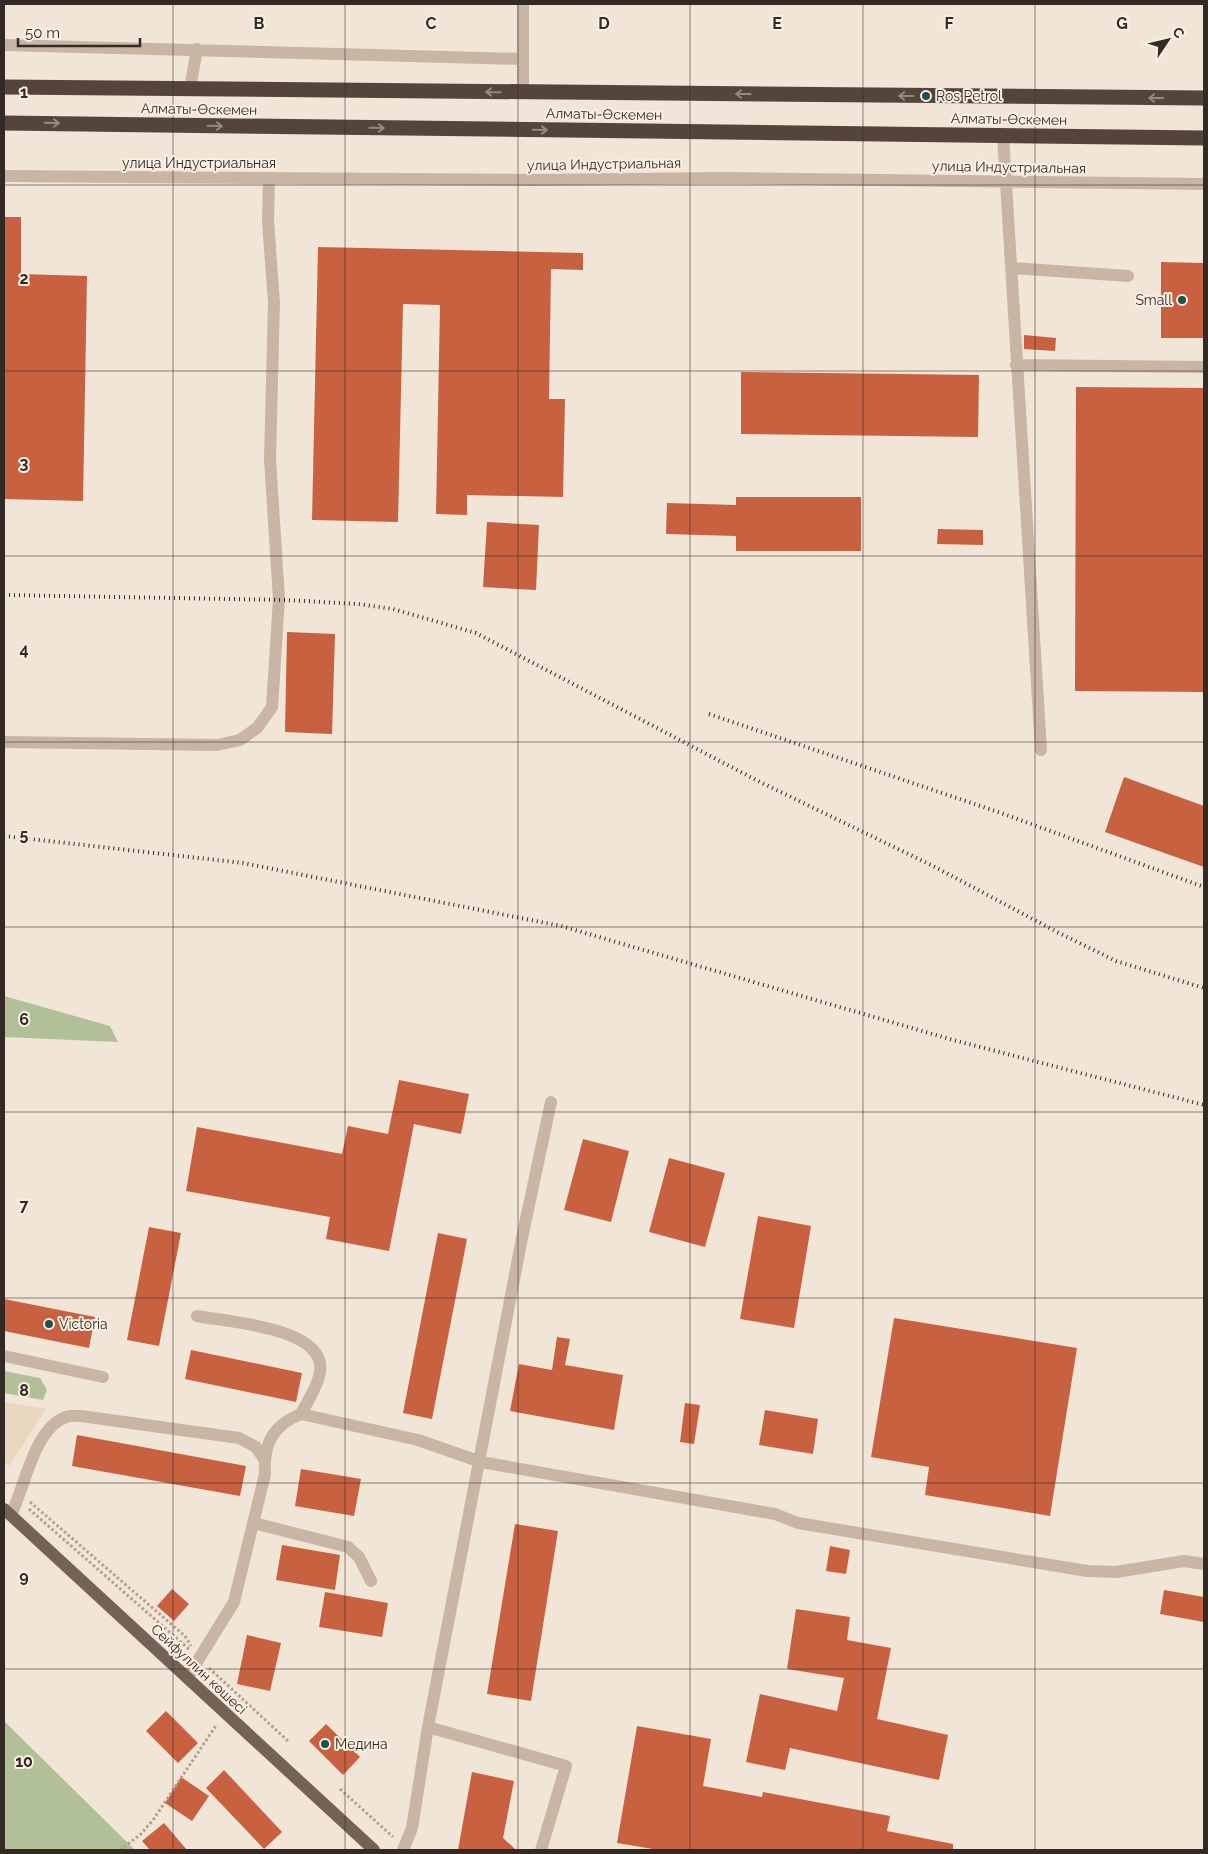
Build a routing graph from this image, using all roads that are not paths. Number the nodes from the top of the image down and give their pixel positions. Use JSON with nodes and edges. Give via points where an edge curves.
{"nodes":[{"id":1,"x":523,"y":4,"type":"edge"},
{"id":2,"x":4,"y":46,"type":"edge"},
{"id":3,"x":197,"y":49,"type":"junction"},
{"id":4,"x":523,"y":60,"type":"junction"},
{"id":5,"x":4,"y":87,"type":"edge"},
{"id":6,"x":190,"y":89,"type":"junction"},
{"id":7,"x":523,"y":92,"type":"junction"},
{"id":8,"x":1204,"y":98,"type":"edge"},
{"id":9,"x":4,"y":123,"type":"edge"},
{"id":10,"x":1003,"y":135,"type":"junction"},
{"id":11,"x":1204,"y":138,"type":"edge"},
{"id":12,"x":4,"y":176,"type":"edge"},
{"id":13,"x":269,"y":178,"type":"junction"},
{"id":14,"x":1006,"y":182,"type":"junction"},
{"id":15,"x":1204,"y":184,"type":"edge"},
{"id":16,"x":1012,"y":268,"type":"junction"},
{"id":17,"x":1128,"y":276,"type":"dead end"},
{"id":18,"x":1016,"y":365,"type":"junction"},
{"id":19,"x":1204,"y":367,"type":"edge"},
{"id":20,"x":4,"y":742,"type":"edge"},
{"id":21,"x":1041,"y":750,"type":"dead end"},
{"id":22,"x":551,"y":1102,"type":"dead end"},
{"id":23,"x":198,"y":1316,"type":"dead end"},
{"id":24,"x":4,"y":1356,"type":"edge"},
{"id":25,"x":103,"y":1377,"type":"dead end"},
{"id":26,"x":301,"y":1414,"type":"junction"},
{"id":27,"x":264,"y":1459,"type":"junction"},
{"id":28,"x":480,"y":1462,"type":"junction"},
{"id":29,"x":7,"y":1512,"type":"edge"},
{"id":30,"x":254,"y":1523,"type":"junction"},
{"id":31,"x":1204,"y":1564,"type":"edge"},
{"id":32,"x":372,"y":1581,"type":"dead end"},
{"id":33,"x":187,"y":1678,"type":"junction"},
{"id":34,"x":428,"y":1727,"type":"junction"},
{"id":35,"x":403,"y":1849,"type":"edge"},
{"id":36,"x":374,"y":1850,"type":"edge"},
{"id":37,"x":541,"y":1850,"type":"edge"}],
"edges":[{"from":1,"to":4,"type":"street"},
{"from":2,"to":3,"type":"street"},
{"from":3,"to":4,"type":"street"},
{"from":3,"to":6,"type":"street"},
{"from":4,"to":7,"type":"street"},
{"from":5,"to":6,"type":"highway","name":"Алматы-Өскемен"},
{"from":7,"to":6,"type":"highway","name":"Алматы-Өскемен","one_way":true},
{"from":8,"to":7,"type":"highway","name":"Алматы-Өскемен","one_way":true},
{"from":9,"to":10,"type":"highway","name":"Алматы-Өскемен","one_way":true},
{"from":10,"to":11,"type":"highway","name":"Алматы-Өскемен"},
{"from":10,"to":14,"type":"street"},
{"from":12,"to":13,"type":"street","name":"улица Индустриальная"},
{"from":13,"to":14,"type":"street","name":"улица Индустриальная"},
{"from":13,"to":20,"type":"street","via":[[268,221],[274,303],[270,459],[279,599],[272,707],[257,728],[240,740],[217,745]]},
{"from":14,"to":15,"type":"street","name":"улица Индустриальная"},
{"from":14,"to":16,"type":"street"},
{"from":16,"to":17,"type":"street"},
{"from":16,"to":18,"type":"street"},
{"from":18,"to":19,"type":"street"},
{"from":18,"to":21,"type":"street"},
{"from":22,"to":28,"type":"street"},
{"from":23,"to":26,"type":"street","via":[[288,1333],[306,1342],[318,1355],[321,1372]]},
{"from":24,"to":25,"type":"street"},
{"from":26,"to":27,"type":"street","via":[[284,1421],[274,1431]]},
{"from":26,"to":28,"type":"street","via":[[418,1440]]},
{"from":27,"to":29,"type":"street","via":[[256,1447],[239,1438],[67,1416],[46,1432],[38,1444],[19,1497]]},
{"from":27,"to":30,"type":"street","via":[[265,1474]]},
{"from":28,"to":31,"type":"street","via":[[775,1514],[798,1523],[1087,1571],[1116,1572],[1184,1561]]},
{"from":28,"to":34,"type":"street"},
{"from":29,"to":33,"type":"main road","name":"Сейфуллин көшесі"},
{"from":30,"to":32,"type":"street","via":[[348,1547],[359,1557]]},
{"from":30,"to":33,"type":"street","via":[[234,1602]]},
{"from":33,"to":36,"type":"main road","name":"Сейфуллин көшесі"},
{"from":34,"to":35,"type":"street","via":[[412,1828]]},
{"from":34,"to":37,"type":"street","via":[[566,1766]]}]}
